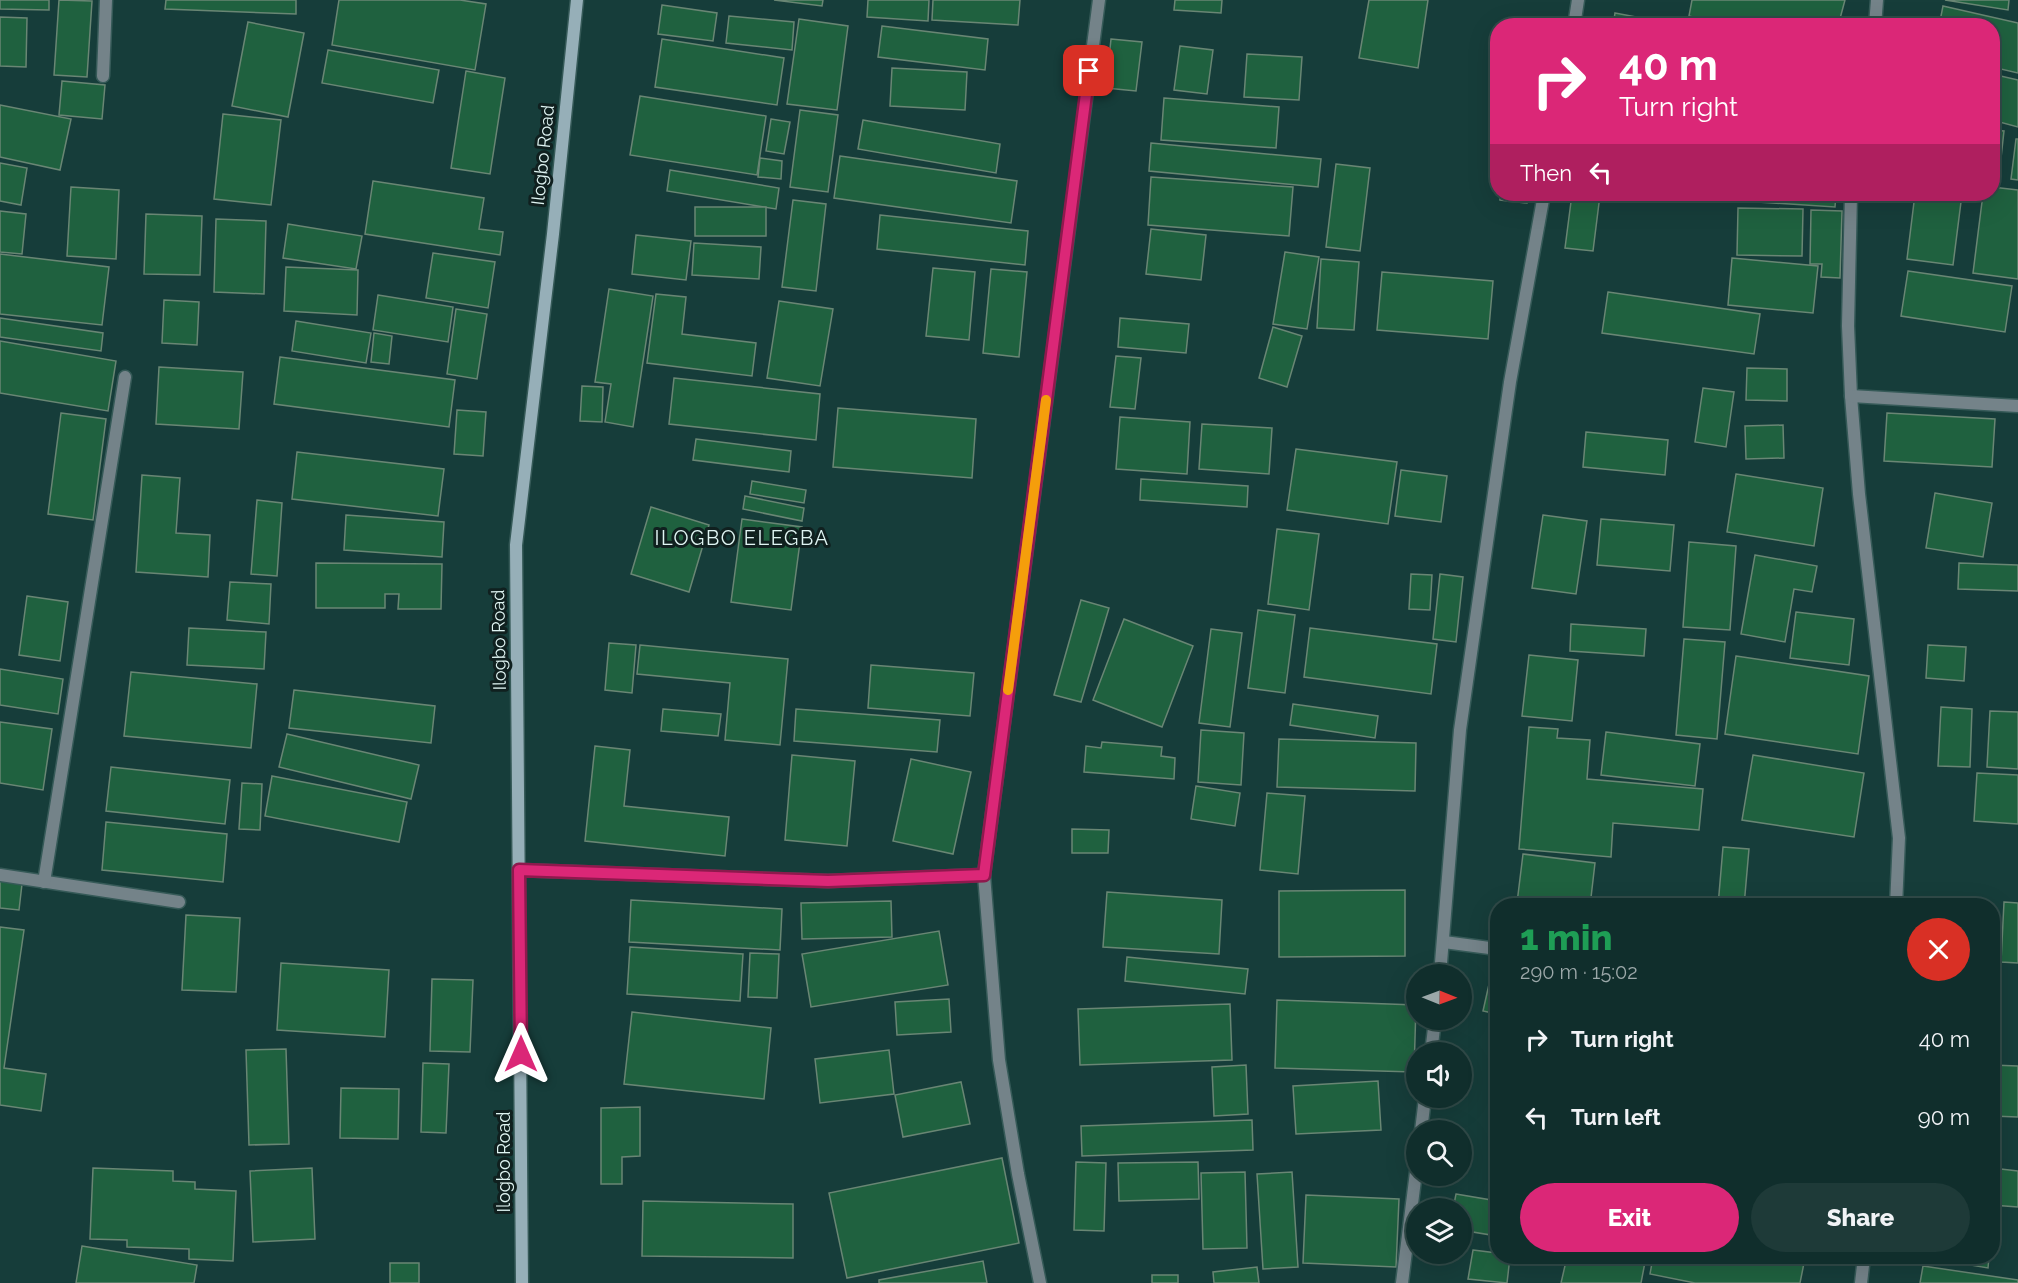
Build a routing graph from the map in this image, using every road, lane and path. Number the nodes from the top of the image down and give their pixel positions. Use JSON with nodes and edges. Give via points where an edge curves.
{"nodes":[{"id":1,"x":105,"y":0,"type":"edge"},
{"id":2,"x":577,"y":0,"type":"edge"},
{"id":3,"x":1099,"y":0,"type":"edge"},
{"id":4,"x":1578,"y":0,"type":"edge"},
{"id":5,"x":1877,"y":0,"type":"edge"},
{"id":6,"x":1575,"y":18,"type":"edge"},
{"id":7,"x":1876,"y":18,"type":"edge"},
{"id":8,"x":103,"y":75,"type":"dead end"},
{"id":9,"x":1543,"y":201,"type":"edge"},
{"id":10,"x":1851,"y":201,"type":"edge"},
{"id":11,"x":125,"y":377,"type":"dead end"},
{"id":12,"x":1851,"y":396,"type":"junction"},
{"id":13,"x":2018,"y":406,"type":"edge"},
{"id":14,"x":519,"y":870,"type":"junction"},
{"id":15,"x":0,"y":875,"type":"edge"},
{"id":16,"x":984,"y":875,"type":"junction"},
{"id":17,"x":44,"y":882,"type":"junction"},
{"id":18,"x":1896,"y":898,"type":"edge"},
{"id":19,"x":179,"y":903,"type":"dead end"},
{"id":20,"x":1444,"y":942,"type":"junction"},
{"id":21,"x":1490,"y":948,"type":"edge"},
{"id":22,"x":1441,"y":964,"type":"edge"},
{"id":23,"x":1414,"y":1186,"type":"edge"},
{"id":24,"x":1863,"y":1264,"type":"edge"},
{"id":25,"x":522,"y":1283,"type":"edge"},
{"id":26,"x":1040,"y":1283,"type":"edge"},
{"id":27,"x":1402,"y":1283,"type":"edge"},
{"id":28,"x":1861,"y":1283,"type":"edge"}],
"edges":[{"from":1,"to":8,"type":"street"},
{"from":2,"to":14,"type":"main road","name":"Ilogbo Road","via":[[516,545]]},
{"from":3,"to":16,"type":"street"},
{"from":4,"to":6,"type":"street"},
{"from":5,"to":7,"type":"street"},
{"from":9,"to":20,"type":"street","via":[[1508,394],[1460,730]]},
{"from":10,"to":12,"type":"street"},
{"from":11,"to":17,"type":"street"},
{"from":12,"to":13,"type":"street"},
{"from":12,"to":18,"type":"street","via":[[1899,838]]},
{"from":14,"to":16,"type":"street","via":[[828,881]]},
{"from":14,"to":25,"type":"main road","name":"Ilogbo Road"},
{"from":15,"to":17,"type":"street"},
{"from":16,"to":26,"type":"street","via":[[999,1060]]},
{"from":17,"to":19,"type":"street"},
{"from":20,"to":21,"type":"street"},
{"from":20,"to":22,"type":"street"},
{"from":23,"to":27,"type":"street"},
{"from":24,"to":28,"type":"street"}]}
